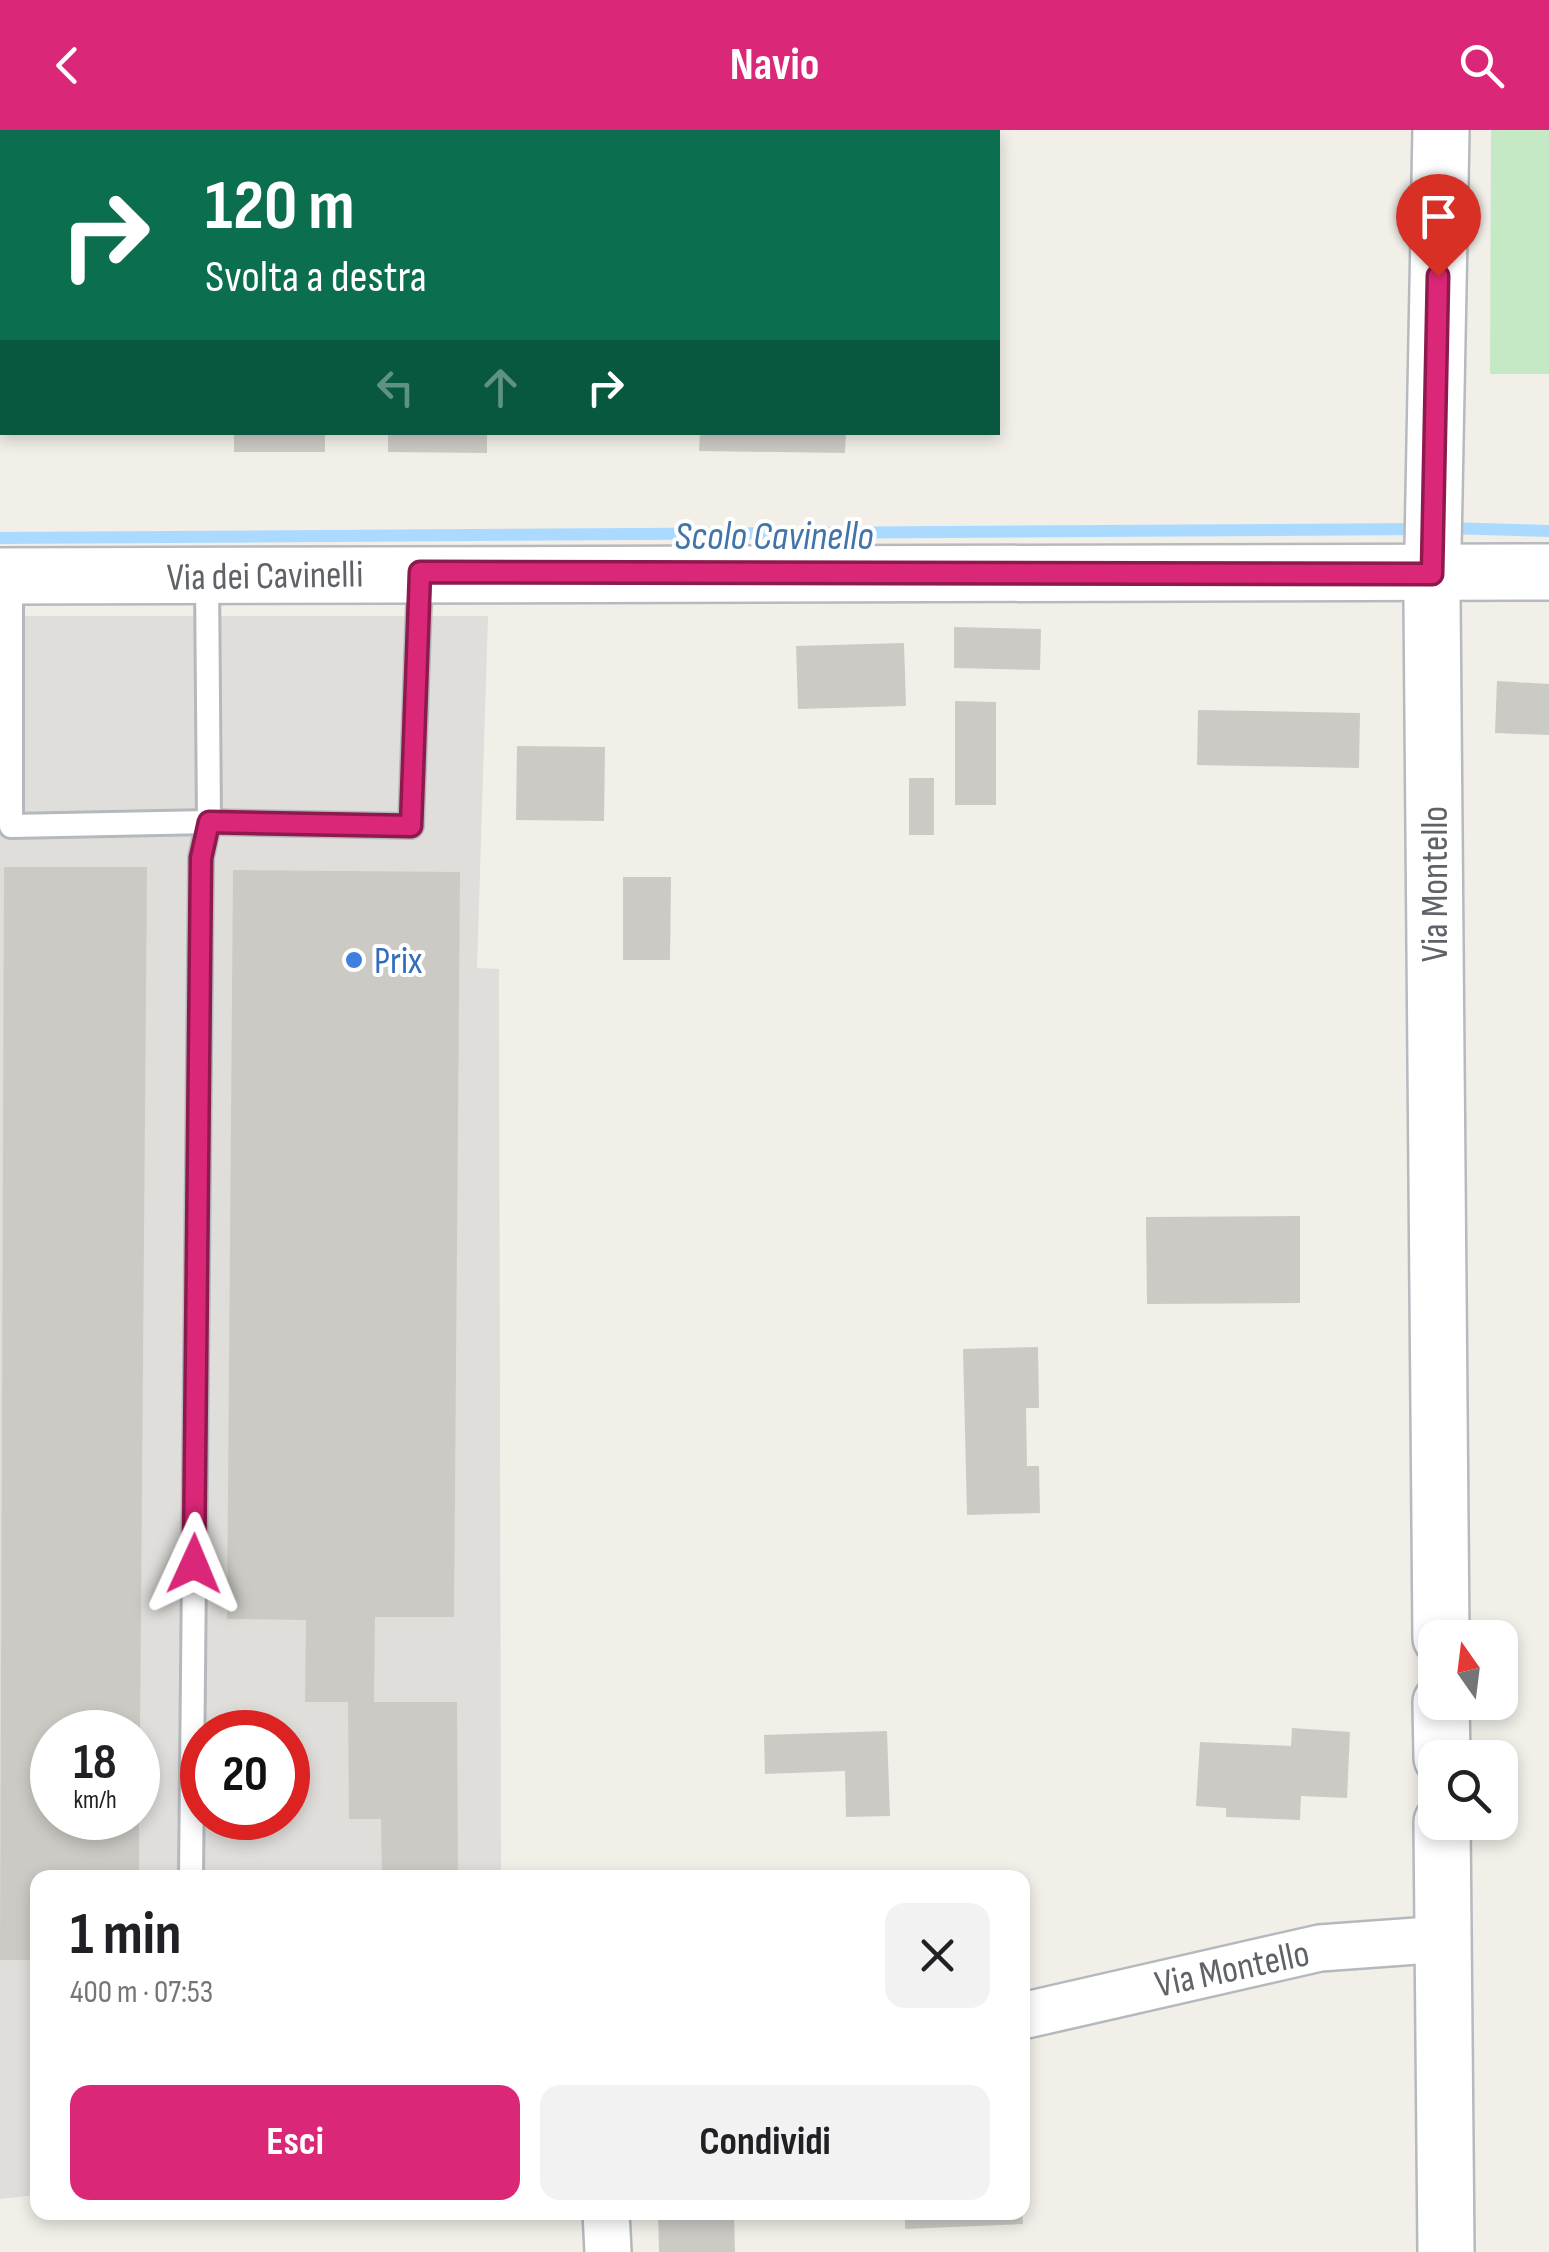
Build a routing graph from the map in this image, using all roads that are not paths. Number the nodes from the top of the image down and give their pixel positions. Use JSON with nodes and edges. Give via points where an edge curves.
{"nodes":[{"id":1,"x":1440,"y":130,"type":"edge"},
{"id":2,"x":1432,"y":540,"type":"junction"},
{"id":3,"x":420,"y":572,"type":"junction"},
{"id":4,"x":1549,"y":572,"type":"edge"},
{"id":5,"x":6,"y":576,"type":"edge"},
{"id":6,"x":207,"y":578,"type":"junction"},
{"id":7,"x":209,"y":822,"type":"junction"},
{"id":8,"x":1440,"y":1620,"type":"edge"},
{"id":9,"x":1442,"y":1840,"type":"edge"},
{"id":10,"x":191,"y":1870,"type":"edge"},
{"id":11,"x":1444,"y":1940,"type":"junction"},
{"id":12,"x":1030,"y":2014,"type":"edge"},
{"id":13,"x":606,"y":2220,"type":"edge"},
{"id":14,"x":608,"y":2252,"type":"edge"},
{"id":15,"x":1446,"y":2252,"type":"edge"}],
"edges":[{"from":1,"to":2,"type":"street","name":"Via Montello"},
{"from":2,"to":3,"type":"street","name":"Via dei Cavinelli"},
{"from":2,"to":4,"type":"street","name":"Via dei Cavinelli"},
{"from":2,"to":8,"type":"street","name":"Via Montello"},
{"from":3,"to":6,"type":"street","name":"Via dei Cavinelli"},
{"from":3,"to":7,"type":"lane","via":[[411,826]]},
{"from":5,"to":6,"type":"street","name":"Via dei Cavinelli"},
{"from":5,"to":7,"type":"lane","via":[[11,826]]},
{"from":6,"to":7,"type":"lane"},
{"from":7,"to":10,"type":"lane","via":[[201,858]]},
{"from":9,"to":11,"type":"street"},
{"from":11,"to":12,"type":"street","name":"Via Montello","via":[[1320,1948]]},
{"from":11,"to":15,"type":"street"},
{"from":13,"to":14,"type":"street"}]}
